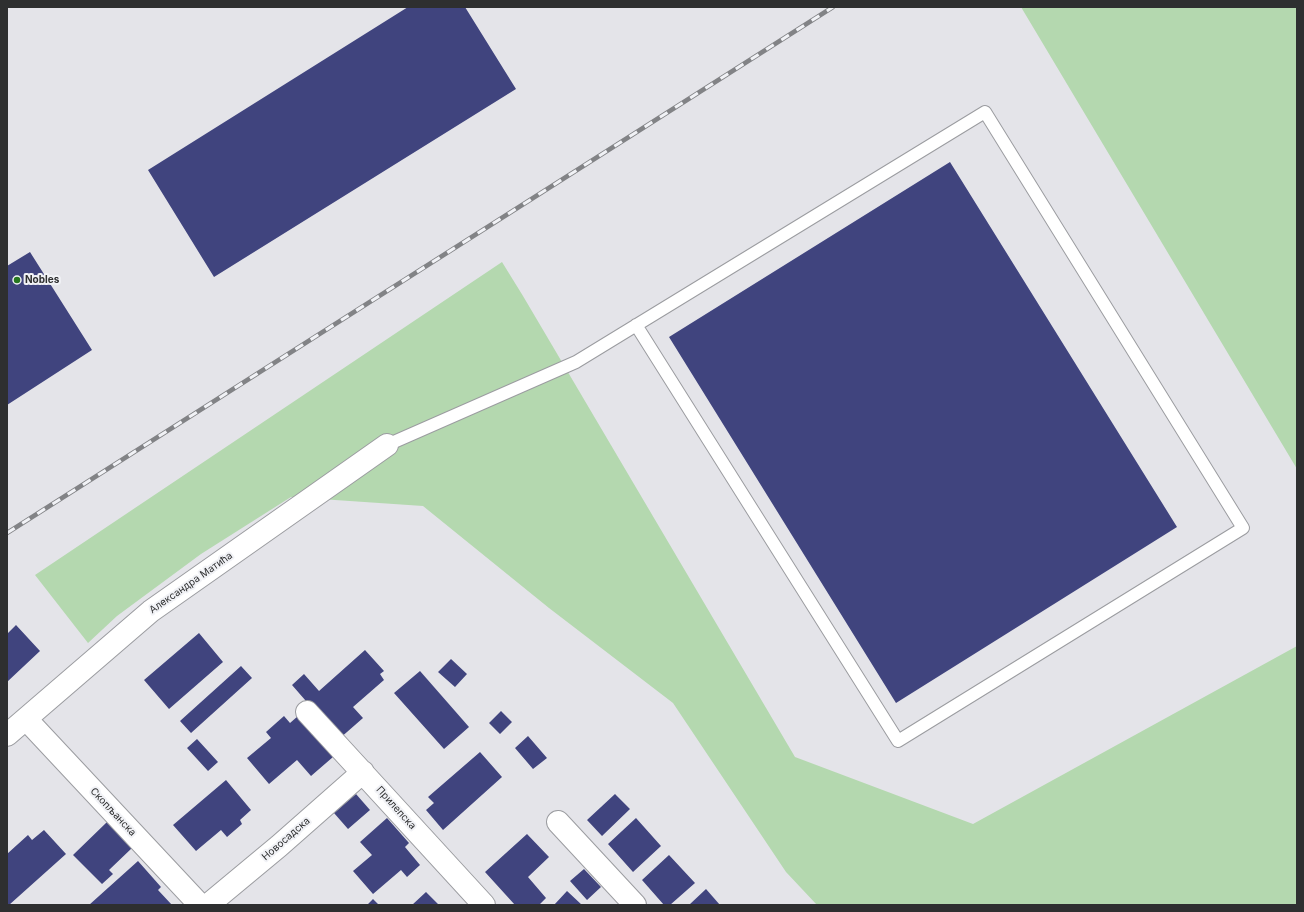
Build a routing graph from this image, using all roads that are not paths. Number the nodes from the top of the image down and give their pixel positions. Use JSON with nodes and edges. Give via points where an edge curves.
{"nodes":[{"id":1,"x":636,"y":325,"type":"junction"},
{"id":2,"x":387,"y":445,"type":"joint"},
{"id":3,"x":307,"y":712,"type":"dead end"},
{"id":4,"x":26,"y":719,"type":"junction"},
{"id":5,"x":7,"y":735,"type":"edge"},
{"id":6,"x":363,"y":772,"type":"junction"},
{"id":7,"x":558,"y":822,"type":"dead end"},
{"id":8,"x":200,"y":905,"type":"edge"},
{"id":9,"x":208,"y":905,"type":"edge"},
{"id":10,"x":484,"y":905,"type":"edge"},
{"id":11,"x":635,"y":905,"type":"edge"}],
"edges":[{"from":1,"to":1,"type":"lane","via":[[898,741],[1243,528],[985,112]]},
{"from":1,"to":2,"type":"lane","via":[[576,362]]},
{"from":2,"to":4,"type":"street","name":"Александра Матића","via":[[151,611]]},
{"from":3,"to":6,"type":"street","name":"Прилепска"},
{"from":4,"to":5,"type":"street","name":"Александра Матића"},
{"from":4,"to":8,"type":"street","name":"Скопљанска"},
{"from":6,"to":9,"type":"street","name":"Новосадска"},
{"from":6,"to":10,"type":"street","name":"Прилепска"},
{"from":7,"to":11,"type":"street"}]}
